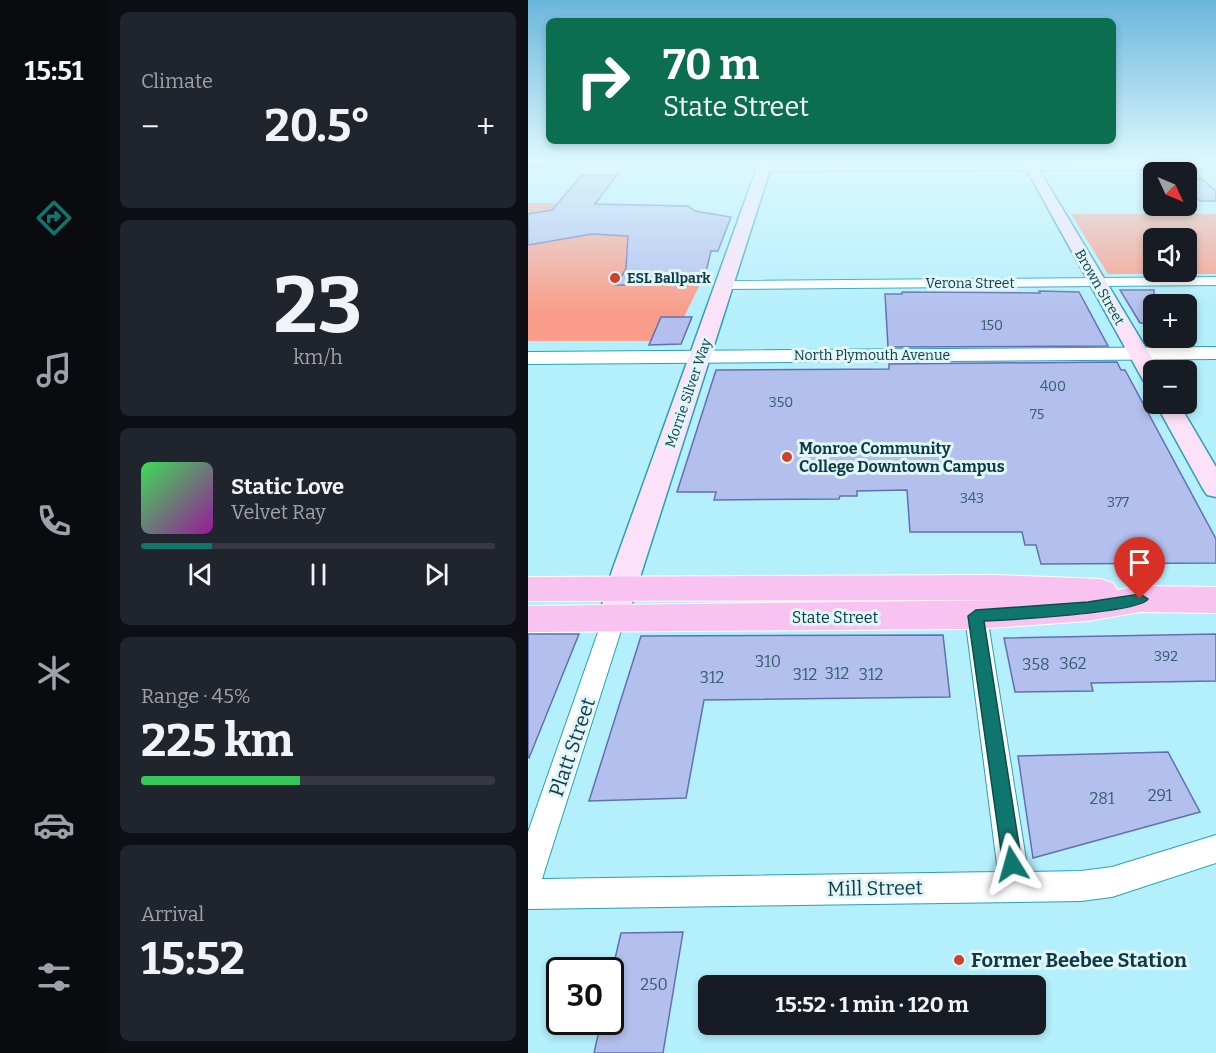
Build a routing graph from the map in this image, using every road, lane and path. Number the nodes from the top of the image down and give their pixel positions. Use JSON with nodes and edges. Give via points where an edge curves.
{"nodes":[{"id":1,"x":748,"y":212,"type":"edge"},
{"id":2,"x":1057,"y":212,"type":"edge"},
{"id":3,"x":1216,"y":281,"type":"edge"},
{"id":4,"x":1097,"y":282,"type":"junction"},
{"id":5,"x":724,"y":285,"type":"junction"},
{"id":6,"x":1138,"y":354,"type":"junction"},
{"id":7,"x":1216,"y":354,"type":"edge"},
{"id":8,"x":699,"y":356,"type":"junction"},
{"id":9,"x":528,"y":358,"type":"edge"},
{"id":10,"x":1143,"y":362,"type":"edge"},
{"id":11,"x":1173,"y":414,"type":"edge"},
{"id":12,"x":1216,"y":489,"type":"edge"},
{"id":13,"x":528,"y":589,"type":"edge"},
{"id":14,"x":1140,"y":599,"type":"junction"},
{"id":15,"x":1216,"y":600,"type":"edge"},
{"id":16,"x":618,"y":603,"type":"junction"},
{"id":17,"x":976,"y":616,"type":"junction"},
{"id":18,"x":528,"y":619,"type":"edge"},
{"id":19,"x":1216,"y":849,"type":"edge"},
{"id":20,"x":528,"y":874,"type":"edge"},
{"id":21,"x":1015,"y":886,"type":"junction"},
{"id":22,"x":528,"y":894,"type":"edge"}],
"edges":[{"from":1,"to":5,"type":"main road","name":"Morrie Silver Way"},
{"from":2,"to":4,"type":"main road","name":"Brown Street"},
{"from":3,"to":4,"type":"street","name":"Verona Street"},
{"from":4,"to":5,"type":"street","name":"Verona Street"},
{"from":4,"to":6,"type":"main road","name":"Brown Street"},
{"from":5,"to":8,"type":"main road","name":"Morrie Silver Way"},
{"from":6,"to":7,"type":"street","name":"North Plymouth Avenue"},
{"from":6,"to":8,"type":"street","name":"North Plymouth Avenue"},
{"from":6,"to":10,"type":"main road","name":"Brown Street"},
{"from":8,"to":9,"type":"street","name":"North Plymouth Avenue"},
{"from":8,"to":16,"type":"main road","name":"Morrie Silver Way"},
{"from":11,"to":12,"type":"main road"},
{"from":13,"to":16,"type":"main road","name":"State Street"},
{"from":14,"to":15,"type":"main road","name":"State Street"},
{"from":14,"to":16,"type":"main road","name":"State Street","via":[[1103,592],[1020,587]]},
{"from":14,"to":17,"type":"main road","name":"State Street","via":[[1079,609]]},
{"from":16,"to":17,"type":"main road","name":"State Street"},
{"from":16,"to":18,"type":"main road","name":"State Street"},
{"from":16,"to":20,"type":"street","name":"Platt Street"},
{"from":17,"to":21,"type":"street"},
{"from":19,"to":21,"type":"street","name":"Mill Street","via":[[1104,883]]},
{"from":21,"to":22,"type":"street","name":"Mill Street"}]}
